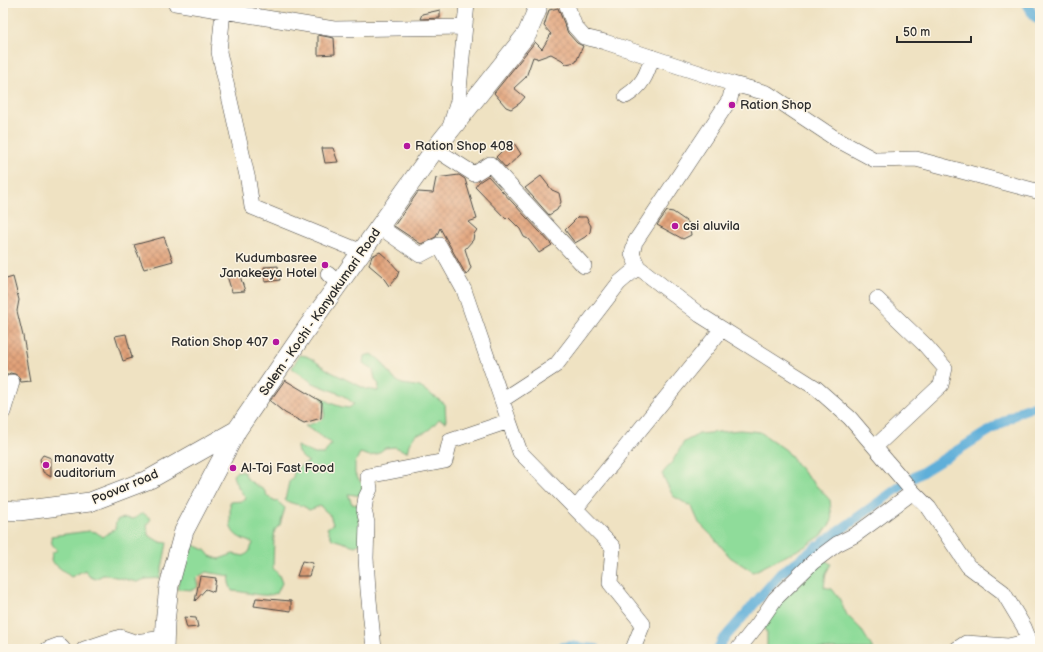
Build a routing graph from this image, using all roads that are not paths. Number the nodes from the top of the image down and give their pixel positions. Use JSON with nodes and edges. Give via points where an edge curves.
{"nodes":[{"id":1,"x":175,"y":3,"type":"edge"},
{"id":2,"x":466,"y":3,"type":"edge"},
{"id":3,"x":537,"y":3,"type":"edge"},
{"id":4,"x":566,"y":3,"type":"edge"},
{"id":5,"x":223,"y":12,"type":"junction"},
{"id":6,"x":465,"y":27,"type":"junction"},
{"id":7,"x":652,"y":57,"type":"junction"},
{"id":8,"x":733,"y":84,"type":"junction"},
{"id":9,"x":626,"y":96,"type":"dead end"},
{"id":10,"x":449,"y":131,"type":"junction"},
{"id":11,"x":436,"y":149,"type":"junction"},
{"id":12,"x":1040,"y":192,"type":"edge"},
{"id":13,"x":380,"y":227,"type":"junction"},
{"id":14,"x":362,"y":252,"type":"junction"},
{"id":15,"x":584,"y":266,"type":"dead end"},
{"id":16,"x":638,"y":267,"type":"junction"},
{"id":17,"x":876,"y":299,"type":"dead end"},
{"id":18,"x":722,"y":329,"type":"junction"},
{"id":19,"x":12,"y":382,"type":"dead end"},
{"id":20,"x":502,"y":400,"type":"junction"},
{"id":21,"x":3,"y":412,"type":"edge"},
{"id":22,"x":509,"y":421,"type":"junction"},
{"id":23,"x":237,"y":430,"type":"junction"},
{"id":24,"x":875,"y":447,"type":"junction"},
{"id":25,"x":913,"y":492,"type":"junction"},
{"id":26,"x":576,"y":508,"type":"junction"},
{"id":27,"x":3,"y":510,"type":"edge"},
{"id":28,"x":164,"y":644,"type":"edge"},
{"id":29,"x":1031,"y":645,"type":"edge"},
{"id":30,"x":634,"y":646,"type":"edge"},
{"id":31,"x":48,"y":649,"type":"edge"},
{"id":32,"x":63,"y":649,"type":"edge"},
{"id":33,"x":84,"y":649,"type":"edge"},
{"id":34,"x":374,"y":649,"type":"edge"},
{"id":35,"x":738,"y":649,"type":"edge"},
{"id":36,"x":957,"y":649,"type":"edge"}],
"edges":[{"from":1,"to":5,"type":"street"},
{"from":2,"to":6,"type":"street"},
{"from":3,"to":10,"type":"main road","name":"Salem - Kochi - Kanyakumari Road","via":[[537,10],[527,34]]},
{"from":4,"to":7,"type":"street","via":[[575,27],[584,37]]},
{"from":5,"to":6,"type":"street","via":[[334,29]]},
{"from":5,"to":14,"type":"street","via":[[219,52],[252,207]]},
{"from":6,"to":10,"type":"street","via":[[458,101]]},
{"from":7,"to":8,"type":"street"},
{"from":7,"to":9,"type":"street","via":[[648,74],[634,91]]},
{"from":8,"to":12,"type":"street","via":[[767,93],[836,140],[875,160],[916,159]]},
{"from":8,"to":16,"type":"street","via":[[730,99],[635,242],[632,254]]},
{"from":10,"to":11,"type":"main road","name":"Salem - Kochi - Kanyakumari Road"},
{"from":11,"to":13,"type":"main road","name":"Salem - Kochi - Kanyakumari Road"},
{"from":11,"to":15,"type":"street","via":[[474,174],[490,164]]},
{"from":13,"to":14,"type":"main road","name":"Salem - Kochi - Kanyakumari Road"},
{"from":13,"to":20,"type":"street","via":[[420,255],[439,245],[464,290]]},
{"from":14,"to":23,"type":"main road","name":"Salem - Kochi - Kanyakumari Road","via":[[334,279]]},
{"from":16,"to":18,"type":"street","via":[[700,316]]},
{"from":16,"to":20,"type":"street","via":[[619,283],[556,365]]},
{"from":17,"to":24,"type":"street","via":[[925,345],[945,368],[942,385]]},
{"from":18,"to":24,"type":"street","via":[[816,388],[850,418]]},
{"from":18,"to":26,"type":"street"},
{"from":19,"to":21,"type":"street"},
{"from":20,"to":22,"type":"street"},
{"from":22,"to":26,"type":"street","via":[[520,452]]},
{"from":22,"to":34,"type":"street","via":[[450,441],[445,462],[368,476],[370,489],[364,510],[367,523],[366,558]]},
{"from":23,"to":27,"type":"main road","name":"Poovar road","via":[[150,479],[90,502],[19,511]]},
{"from":23,"to":28,"type":"main road","name":"Salem - Kochi - Kanyakumari Road","via":[[184,531],[169,586]]},
{"from":24,"to":25,"type":"street"},
{"from":25,"to":29,"type":"street","via":[[930,508],[968,566],[1003,592],[1024,627]]},
{"from":25,"to":35,"type":"street","via":[[814,562],[775,599]]},
{"from":26,"to":30,"type":"street","via":[[613,547],[610,584],[643,624]]},
{"from":28,"to":33,"type":"street","via":[[135,642],[120,637]]},
{"from":29,"to":36,"type":"street","via":[[966,643]]},
{"from":31,"to":32,"type":"street","via":[[59,645]]}]}
